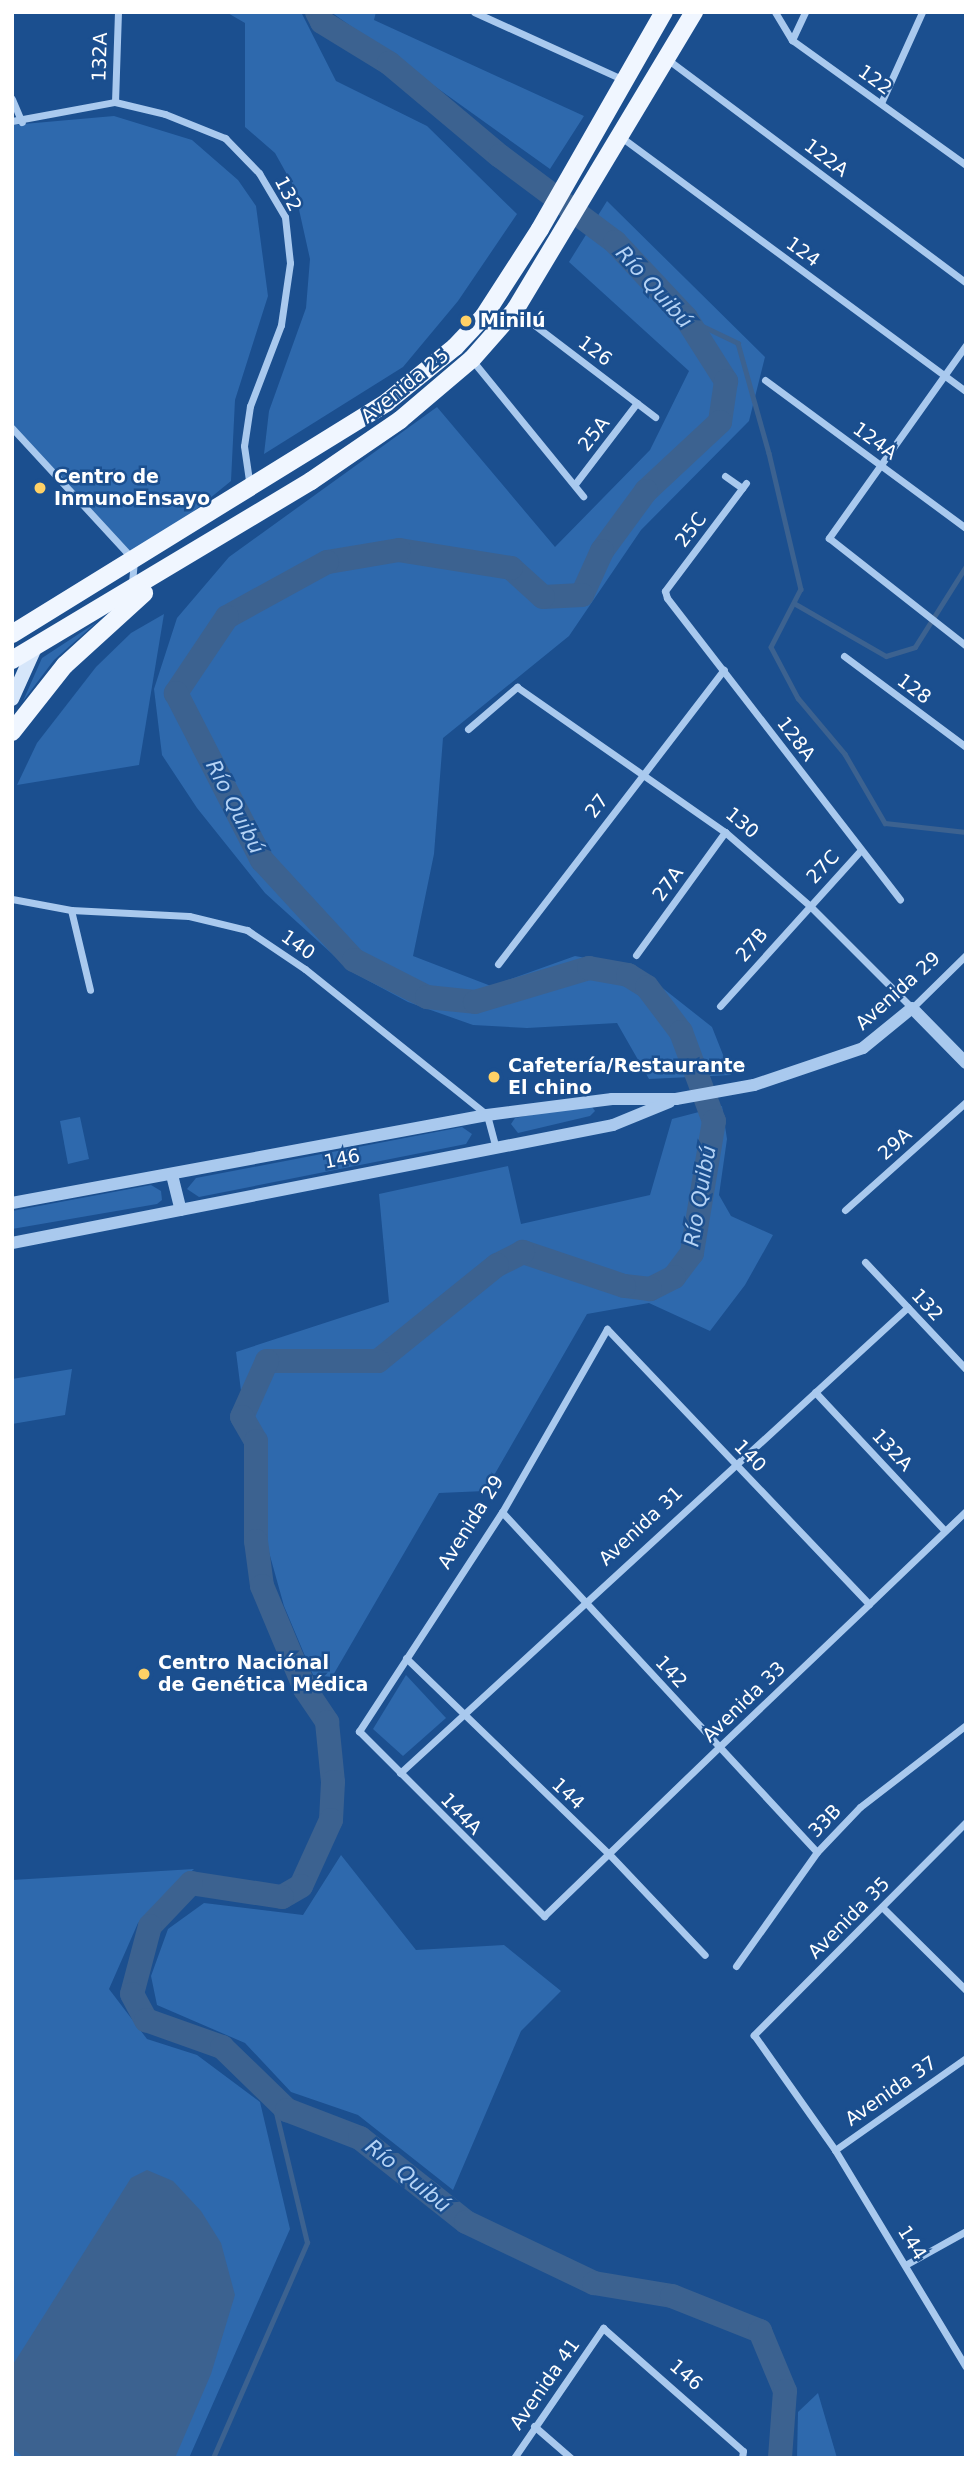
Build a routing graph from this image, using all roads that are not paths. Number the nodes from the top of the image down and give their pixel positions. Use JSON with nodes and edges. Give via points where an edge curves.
{"nodes":[{"id":1,"x":118,"y":12,"type":"edge"},
{"id":2,"x":474,"y":12,"type":"edge"},
{"id":3,"x":664,"y":12,"type":"edge"},
{"id":4,"x":694,"y":12,"type":"edge"},
{"id":5,"x":775,"y":12,"type":"edge"},
{"id":6,"x":805,"y":12,"type":"edge"},
{"id":7,"x":922,"y":12,"type":"edge"},
{"id":8,"x":792,"y":40,"type":"junction"},
{"id":9,"x":667,"y":59,"type":"junction"},
{"id":10,"x":624,"y":80,"type":"junction"},
{"id":11,"x":12,"y":99,"type":"edge"},
{"id":12,"x":115,"y":102,"type":"junction"},
{"id":13,"x":881,"y":103,"type":"junction"},
{"id":14,"x":12,"y":121,"type":"edge"},
{"id":15,"x":22,"y":122,"type":"junction"},
{"id":16,"x":621,"y":138,"type":"junction"},
{"id":17,"x":966,"y":164,"type":"edge"},
{"id":18,"x":966,"y":283,"type":"edge"},
{"id":19,"x":515,"y":310,"type":"junction"},
{"id":20,"x":966,"y":345,"type":"edge"},
{"id":21,"x":472,"y":359,"type":"junction"},
{"id":22,"x":943,"y":375,"type":"junction"},
{"id":23,"x":765,"y":380,"type":"dead end"},
{"id":24,"x":966,"y":391,"type":"edge"},
{"id":25,"x":638,"y":403,"type":"junction"},
{"id":26,"x":655,"y":416,"type":"dead end"},
{"id":27,"x":12,"y":428,"type":"edge"},
{"id":28,"x":882,"y":465,"type":"junction"},
{"id":29,"x":725,"y":476,"type":"dead end"},
{"id":30,"x":575,"y":484,"type":"junction"},
{"id":31,"x":250,"y":491,"type":"junction"},
{"id":32,"x":583,"y":496,"type":"dead end"},
{"id":33,"x":965,"y":528,"type":"edge"},
{"id":34,"x":219,"y":537,"type":"junction"},
{"id":35,"x":134,"y":560,"type":"junction"},
{"id":36,"x":129,"y":592,"type":"junction"},
{"id":37,"x":667,"y":598,"type":"joint"},
{"id":38,"x":12,"y":634,"type":"edge"},
{"id":39,"x":966,"y":646,"type":"edge"},
{"id":40,"x":35,"y":648,"type":"junction"},
{"id":41,"x":844,"y":656,"type":"dead end"},
{"id":42,"x":12,"y":660,"type":"edge"},
{"id":43,"x":724,"y":670,"type":"junction"},
{"id":44,"x":12,"y":699,"type":"edge"},
{"id":45,"x":468,"y":729,"type":"dead end"},
{"id":46,"x":12,"y":732,"type":"edge"},
{"id":47,"x":966,"y":747,"type":"edge"},
{"id":48,"x":644,"y":771,"type":"junction"},
{"id":49,"x":725,"y":832,"type":"junction"},
{"id":50,"x":861,"y":850,"type":"junction"},
{"id":51,"x":12,"y":899,"type":"edge"},
{"id":52,"x":900,"y":899,"type":"dead end"},
{"id":53,"x":809,"y":905,"type":"junction"},
{"id":54,"x":71,"y":910,"type":"junction"},
{"id":55,"x":636,"y":955,"type":"dead end"},
{"id":56,"x":966,"y":955,"type":"edge"},
{"id":57,"x":498,"y":964,"type":"dead end"},
{"id":58,"x":90,"y":990,"type":"dead end"},
{"id":59,"x":720,"y":1006,"type":"dead end"},
{"id":60,"x":912,"y":1008,"type":"junction"},
{"id":61,"x":966,"y":1063,"type":"edge"},
{"id":62,"x":733,"y":1088,"type":"joint"},
{"id":63,"x":676,"y":1099,"type":"junction"},
{"id":64,"x":966,"y":1102,"type":"edge"},
{"id":65,"x":487,"y":1115,"type":"junction"},
{"id":66,"x":496,"y":1149,"type":"junction"},
{"id":67,"x":172,"y":1175,"type":"junction"},
{"id":68,"x":12,"y":1203,"type":"edge"},
{"id":69,"x":181,"y":1210,"type":"junction"},
{"id":70,"x":845,"y":1210,"type":"dead end"},
{"id":71,"x":12,"y":1243,"type":"edge"},
{"id":72,"x":865,"y":1262,"type":"dead end"},
{"id":73,"x":908,"y":1307,"type":"junction"},
{"id":74,"x":607,"y":1329,"type":"joint"},
{"id":75,"x":966,"y":1369,"type":"edge"},
{"id":76,"x":815,"y":1392,"type":"junction"},
{"id":77,"x":736,"y":1465,"type":"junction"},
{"id":78,"x":966,"y":1511,"type":"edge"},
{"id":79,"x":502,"y":1513,"type":"junction"},
{"id":80,"x":945,"y":1531,"type":"junction"},
{"id":81,"x":586,"y":1603,"type":"junction"},
{"id":82,"x":869,"y":1604,"type":"junction"},
{"id":83,"x":406,"y":1658,"type":"junction"},
{"id":84,"x":463,"y":1716,"type":"junction"},
{"id":85,"x":966,"y":1725,"type":"edge"},
{"id":86,"x":359,"y":1731,"type":"joint"},
{"id":87,"x":719,"y":1747,"type":"junction"},
{"id":88,"x":400,"y":1773,"type":"junction"},
{"id":89,"x":966,"y":1822,"type":"edge"},
{"id":90,"x":817,"y":1852,"type":"junction"},
{"id":91,"x":609,"y":1854,"type":"junction"},
{"id":92,"x":882,"y":1907,"type":"junction"},
{"id":93,"x":544,"y":1916,"type":"joint"},
{"id":94,"x":705,"y":1955,"type":"dead end"},
{"id":95,"x":736,"y":1966,"type":"dead end"},
{"id":96,"x":966,"y":1990,"type":"edge"},
{"id":97,"x":754,"y":2035,"type":"joint"},
{"id":98,"x":966,"y":2058,"type":"edge"},
{"id":99,"x":835,"y":2150,"type":"junction"},
{"id":100,"x":966,"y":2231,"type":"edge"},
{"id":101,"x":907,"y":2264,"type":"junction"},
{"id":102,"x":603,"y":2328,"type":"joint"},
{"id":103,"x":966,"y":2367,"type":"edge"},
{"id":104,"x":534,"y":2426,"type":"junction"},
{"id":105,"x":743,"y":2454,"type":"edge"},
{"id":106,"x":514,"y":2458,"type":"edge"},
{"id":107,"x":571,"y":2458,"type":"edge"}],
"edges":[{"from":1,"to":12,"type":"street","name":"132A"},
{"from":2,"to":10,"type":"street"},
{"from":3,"to":10,"type":"main road","name":"Avenida 25"},
{"from":4,"to":9,"type":"main road","name":"Avenida 25"},
{"from":5,"to":8,"type":"street","name":"122"},
{"from":6,"to":8,"type":"street"},
{"from":7,"to":13,"type":"street"},
{"from":8,"to":13,"type":"street","name":"122"},
{"from":9,"to":16,"type":"main road","name":"Avenida 25"},
{"from":9,"to":18,"type":"street","name":"122A"},
{"from":10,"to":31,"type":"main road","name":"Avenida 25","via":[[540,229],[484,316],[387,402]]},
{"from":11,"to":15,"type":"street"},
{"from":12,"to":15,"type":"street","name":"132"},
{"from":12,"to":31,"type":"street","name":"132","via":[[165,114],[225,138],[259,173],[285,217],[290,262],[281,325],[250,406],[244,446]]},
{"from":13,"to":17,"type":"street","name":"122"},
{"from":14,"to":15,"type":"street","name":"132"},
{"from":16,"to":19,"type":"main road","name":"Avenida 25"},
{"from":16,"to":22,"type":"street","name":"124"},
{"from":19,"to":21,"type":"main road","name":"Avenida 25"},
{"from":19,"to":25,"type":"street","name":"126"},
{"from":20,"to":22,"type":"street"},
{"from":21,"to":30,"type":"street"},
{"from":21,"to":34,"type":"main road","name":"Avenida 25","via":[[400,420]]},
{"from":22,"to":24,"type":"street","name":"124"},
{"from":22,"to":28,"type":"street"},
{"from":23,"to":28,"type":"street","name":"124A"},
{"from":25,"to":26,"type":"street","name":"126"},
{"from":25,"to":30,"type":"street","name":"25A"},
{"from":27,"to":35,"type":"street"},
{"from":28,"to":33,"type":"street","name":"124A"},
{"from":28,"to":39,"type":"street","via":[[829,538]]},
{"from":29,"to":37,"type":"street","name":"25C","via":[[744,485],[665,591]]},
{"from":30,"to":32,"type":"street"},
{"from":31,"to":35,"type":"main road","name":"Avenida 25"},
{"from":34,"to":36,"type":"main road","name":"Avenida 25"},
{"from":34,"to":46,"type":"main road","via":[[133,601],[65,665]]},
{"from":35,"to":36,"type":"street","via":[[136,576]]},
{"from":35,"to":38,"type":"main road","name":"Avenida 25"},
{"from":36,"to":40,"type":"main road","name":"Avenida 25"},
{"from":37,"to":43,"type":"street","name":"128A"},
{"from":40,"to":42,"type":"main road","name":"Avenida 25"},
{"from":40,"to":44,"type":"main road"},
{"from":41,"to":47,"type":"street","name":"128"},
{"from":43,"to":48,"type":"street","name":"27"},
{"from":43,"to":50,"type":"street","name":"128A"},
{"from":45,"to":48,"type":"street","name":"130","via":[[517,687]]},
{"from":48,"to":49,"type":"street","name":"130"},
{"from":48,"to":57,"type":"street","name":"27"},
{"from":49,"to":53,"type":"street","name":"130"},
{"from":49,"to":55,"type":"street","name":"27A"},
{"from":50,"to":52,"type":"street","name":"128A"},
{"from":50,"to":53,"type":"street","name":"27C"},
{"from":51,"to":54,"type":"street","name":"140"},
{"from":53,"to":59,"type":"street","name":"27B"},
{"from":53,"to":60,"type":"street","name":"130"},
{"from":54,"to":58,"type":"street"},
{"from":54,"to":65,"type":"street","name":"140","via":[[189,916],[247,930],[305,969]]},
{"from":56,"to":60,"type":"street","name":"Avenida 29"},
{"from":60,"to":61,"type":"street","name":"130"},
{"from":60,"to":62,"type":"street","name":"Avenida 29","via":[[863,1048],[800,1073]]},
{"from":62,"to":63,"type":"street","name":"146"},
{"from":63,"to":65,"type":"street","name":"146","via":[[612,1099]]},
{"from":63,"to":66,"type":"street","name":"146","via":[[612,1125]]},
{"from":64,"to":70,"type":"street","name":"29A"},
{"from":65,"to":66,"type":"street"},
{"from":65,"to":67,"type":"street","name":"146"},
{"from":66,"to":69,"type":"street","name":"146"},
{"from":67,"to":68,"type":"street","name":"146"},
{"from":67,"to":69,"type":"street"},
{"from":69,"to":71,"type":"street","name":"146"},
{"from":72,"to":73,"type":"street","name":"132"},
{"from":73,"to":75,"type":"street","name":"132"},
{"from":73,"to":76,"type":"street","name":"Avenida 31"},
{"from":74,"to":77,"type":"street","name":"140"},
{"from":74,"to":79,"type":"street","name":"Avenida 29"},
{"from":76,"to":77,"type":"street","name":"Avenida 31"},
{"from":76,"to":80,"type":"street","name":"132A"},
{"from":77,"to":81,"type":"street","name":"Avenida 31"},
{"from":77,"to":82,"type":"street","name":"140"},
{"from":78,"to":80,"type":"street","name":"Avenida 33"},
{"from":79,"to":81,"type":"street","name":"142"},
{"from":79,"to":83,"type":"street","name":"Avenida 29"},
{"from":80,"to":82,"type":"street","name":"Avenida 33"},
{"from":81,"to":84,"type":"street","name":"Avenida 31"},
{"from":81,"to":87,"type":"street","name":"142"},
{"from":82,"to":87,"type":"street","name":"Avenida 33"},
{"from":83,"to":84,"type":"street","name":"144"},
{"from":83,"to":86,"type":"street","name":"Avenida 29"},
{"from":84,"to":88,"type":"street","name":"Avenida 31"},
{"from":84,"to":91,"type":"street","name":"144"},
{"from":85,"to":90,"type":"street","name":"33B","via":[[860,1807]]},
{"from":86,"to":88,"type":"street","name":"144A"},
{"from":87,"to":90,"type":"street","name":"142"},
{"from":87,"to":91,"type":"street","name":"Avenida 33"},
{"from":88,"to":93,"type":"street","name":"144A"},
{"from":89,"to":92,"type":"street","name":"Avenida 35"},
{"from":90,"to":95,"type":"street","name":"33B"},
{"from":91,"to":93,"type":"street","name":"Avenida 33"},
{"from":91,"to":94,"type":"street","name":"144"},
{"from":92,"to":96,"type":"street"},
{"from":92,"to":97,"type":"street","name":"Avenida 35"},
{"from":97,"to":99,"type":"street","name":"144"},
{"from":98,"to":99,"type":"street","name":"Avenida 37"},
{"from":99,"to":101,"type":"street","name":"144"},
{"from":100,"to":101,"type":"street"},
{"from":101,"to":103,"type":"street","name":"144"},
{"from":102,"to":104,"type":"street","name":"Avenida 41"},
{"from":102,"to":105,"type":"street","name":"146"},
{"from":104,"to":106,"type":"street","name":"Avenida 41"},
{"from":104,"to":107,"type":"street"}]}
